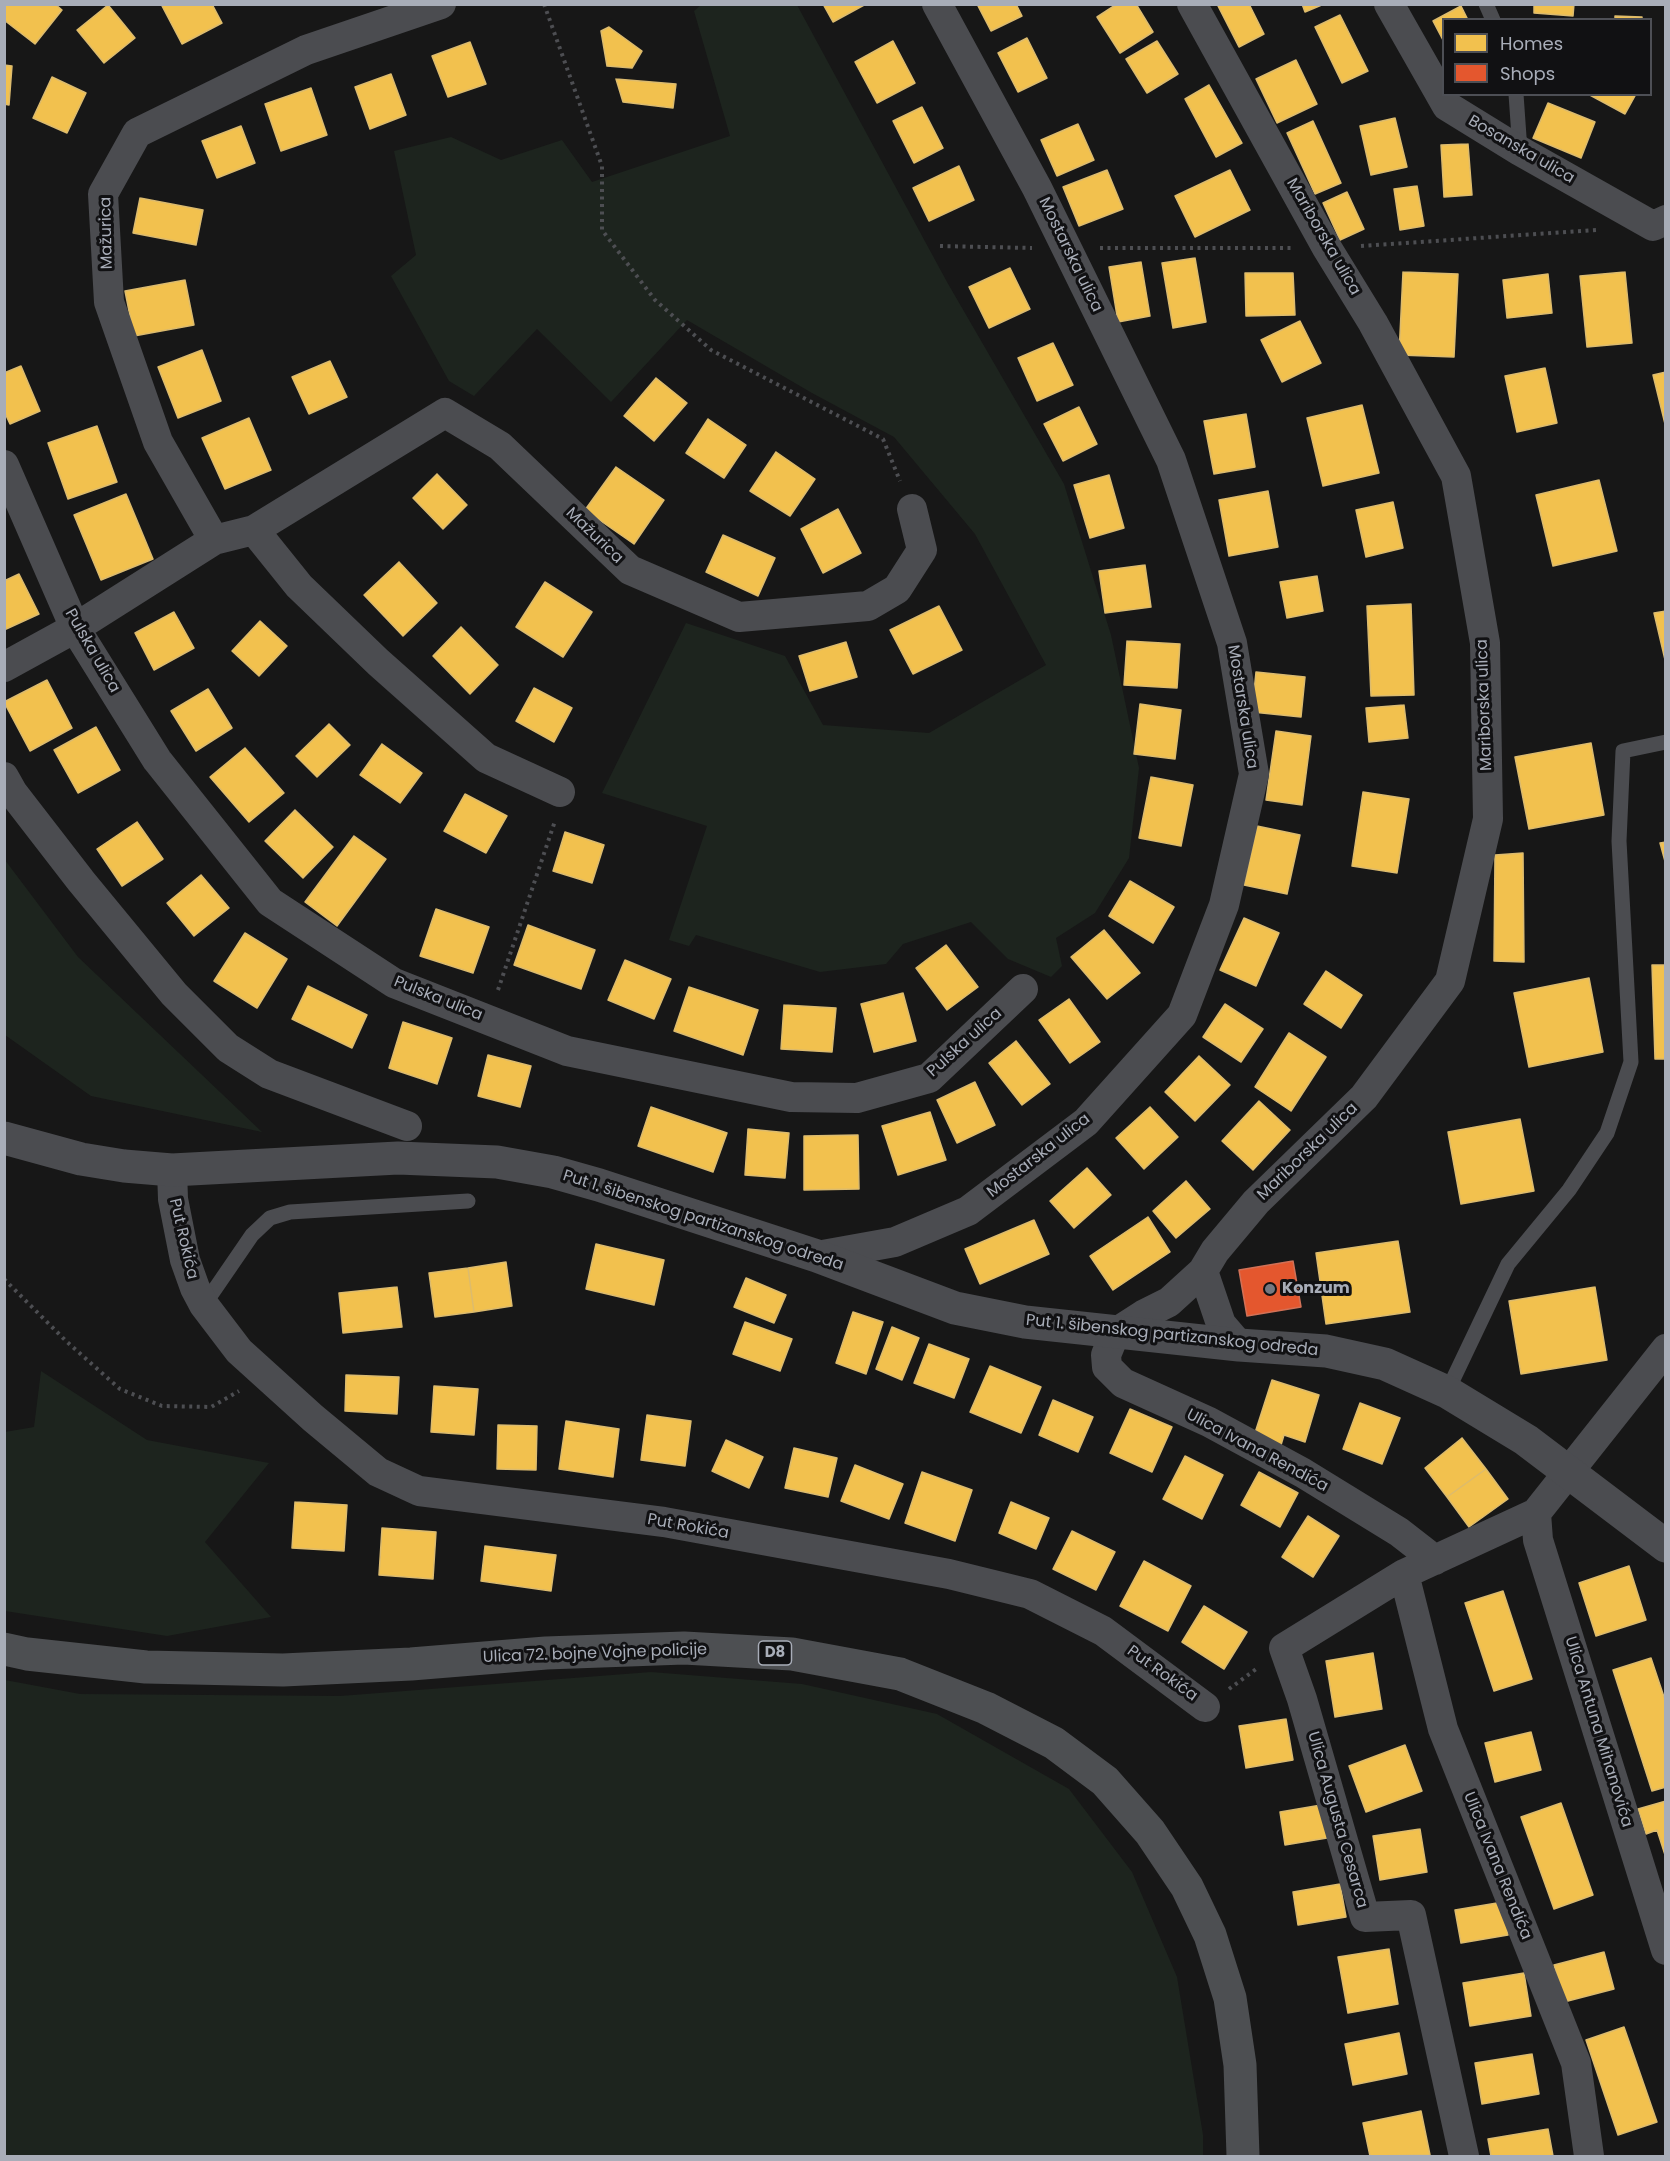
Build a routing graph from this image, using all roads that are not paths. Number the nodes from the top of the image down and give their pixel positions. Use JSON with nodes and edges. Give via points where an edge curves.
{"nodes":[{"id":1,"x":441,"y":4,"type":"edge"},
{"id":2,"x":937,"y":4,"type":"edge"},
{"id":3,"x":1192,"y":4,"type":"edge"},
{"id":4,"x":1389,"y":4,"type":"edge"},
{"id":5,"x":1486,"y":4,"type":"edge"},
{"id":6,"x":1492,"y":18,"type":"edge"},
{"id":7,"x":1516,"y":96,"type":"edge"},
{"id":8,"x":1520,"y":151,"type":"junction"},
{"id":9,"x":1665,"y":220,"type":"edge"},
{"id":10,"x":4,"y":465,"type":"edge"},
{"id":11,"x":912,"y":509,"type":"road end"},
{"id":12,"x":254,"y":530,"type":"junction"},
{"id":13,"x":214,"y":540,"type":"junction"},
{"id":14,"x":75,"y":628,"type":"junction"},
{"id":15,"x":4,"y":667,"type":"edge"},
{"id":16,"x":1665,"y":742,"type":"edge"},
{"id":17,"x":4,"y":777,"type":"edge"},
{"id":18,"x":560,"y":792,"type":"road end"},
{"id":19,"x":1023,"y":989,"type":"dead end"},
{"id":20,"x":407,"y":1126,"type":"dead end"},
{"id":21,"x":4,"y":1138,"type":"edge"},
{"id":22,"x":172,"y":1170,"type":"junction"},
{"id":23,"x":468,"y":1202,"type":"dead end"},
{"id":24,"x":817,"y":1256,"type":"junction"},
{"id":25,"x":1203,"y":1271,"type":"junction"},
{"id":26,"x":204,"y":1305,"type":"junction"},
{"id":27,"x":1115,"y":1333,"type":"junction"},
{"id":28,"x":1239,"y":1345,"type":"junction"},
{"id":29,"x":1665,"y":1349,"type":"edge"},
{"id":30,"x":1447,"y":1392,"type":"junction"},
{"id":31,"x":1568,"y":1472,"type":"junction"},
{"id":32,"x":1536,"y":1513,"type":"junction"},
{"id":33,"x":1665,"y":1546,"type":"edge"},
{"id":34,"x":1435,"y":1560,"type":"junction"},
{"id":35,"x":1404,"y":1574,"type":"junction"},
{"id":36,"x":4,"y":1649,"type":"edge"},
{"id":37,"x":1206,"y":1707,"type":"road end"},
{"id":38,"x":1665,"y":1950,"type":"edge"},
{"id":39,"x":1242,"y":2157,"type":"edge"},
{"id":40,"x":1464,"y":2157,"type":"edge"},
{"id":41,"x":1589,"y":2157,"type":"edge"}],
"edges":[{"from":1,"to":13,"type":"street","name":"Mažurica","via":[[306,50],[137,133],[103,194],[109,302],[158,442]]},
{"from":2,"to":24,"type":"street","name":"Mostarska ulica","via":[[1037,188],[1171,460],[1232,643],[1254,774],[1224,905],[1182,1015],[1086,1122],[968,1211],[894,1242]]},
{"from":3,"to":25,"type":"street","name":"Mariborska ulica","via":[[1456,476],[1485,643],[1488,819],[1450,981],[1364,1097],[1256,1202]]},
{"from":4,"to":8,"type":"street","name":"Bosanska ulica","via":[[1447,106]]},
{"from":5,"to":6,"type":"lane"},
{"from":7,"to":8,"type":"lane"},
{"from":8,"to":9,"type":"street","name":"Bosanska ulica","via":[[1653,226]]},
{"from":10,"to":14,"type":"street","name":"Pulska ulica"},
{"from":11,"to":12,"type":"street","name":"Mažurica","via":[[922,550],[897,589],[868,606],[739,617],[630,570],[500,446],[445,413]]},
{"from":12,"to":13,"type":"street","name":"Mažurica"},
{"from":12,"to":18,"type":"street","via":[[299,586],[486,758]]},
{"from":13,"to":14,"type":"street","name":"Mažurica"},
{"from":14,"to":15,"type":"street","name":"Mažurica"},
{"from":14,"to":19,"type":"street","name":"Pulska ulica","via":[[157,760],[270,902],[394,982],[567,1051],[791,1097],[857,1098],[929,1078]]},
{"from":16,"to":30,"type":"lane","via":[[1623,751],[1619,841],[1631,1062],[1607,1133],[1569,1190],[1508,1264]]},
{"from":17,"to":20,"type":"street","via":[[145,959],[228,1048],[269,1074]]},
{"from":21,"to":22,"type":"street","name":"Put 1. šibenskog partizanskog odreda","via":[[81,1159]]},
{"from":22,"to":24,"type":"street","name":"Put 1. šibenskog partizanskog odreda","via":[[398,1158],[497,1162],[599,1185]]},
{"from":22,"to":26,"type":"street","name":"Put Rokića","via":[[184,1260]]},
{"from":23,"to":26,"type":"lane","name":"Put Rokića","via":[[290,1212],[270,1218],[252,1234]]},
{"from":24,"to":27,"type":"street","name":"Put 1. šibenskog partizanskog odreda","via":[[955,1308],[1025,1322]]},
{"from":25,"to":27,"type":"street","name":"Mariborska ulica","via":[[1169,1302]]},
{"from":25,"to":28,"type":"street","via":[[1221,1324]]},
{"from":26,"to":37,"type":"street","name":"Put Rokića","via":[[238,1351],[266,1376],[378,1472],[419,1491],[664,1522],[949,1574],[1030,1594],[1102,1631]]},
{"from":27,"to":28,"type":"street","name":"Put 1. šibenskog partizanskog odreda"},
{"from":27,"to":34,"type":"street","name":"Ulica Ivana Rendića","via":[[1106,1355],[1107,1367],[1123,1383],[1209,1422],[1303,1473],[1399,1532]]},
{"from":28,"to":30,"type":"street","name":"Put 1. šibenskog partizanskog odreda","via":[[1326,1352],[1385,1364]]},
{"from":29,"to":31,"type":"street"},
{"from":30,"to":31,"type":"street","name":"Put 1. šibenskog partizanskog odreda","via":[[1526,1440]]},
{"from":31,"to":32,"type":"street"},
{"from":31,"to":33,"type":"street","name":"Put 1. šibenskog partizanskog odreda"},
{"from":32,"to":34,"type":"street"},
{"from":32,"to":38,"type":"street","name":"Ulica Antuna Mihanovića","via":[[1538,1540]]},
{"from":34,"to":35,"type":"street"},
{"from":35,"to":40,"type":"street","name":"Ulica Augusta Cesarca","via":[[1284,1648],[1365,1917],[1411,1915]]},
{"from":35,"to":41,"type":"street","name":"Ulica Ivana Rendića","via":[[1443,1729],[1576,2063]]},
{"from":36,"to":39,"type":"main road","name":"Ulica 72. bojne Vojne policije","number":"D8","via":[[146,1667],[283,1670],[684,1648],[792,1654],[900,1674],[986,1708],[1054,1743],[1105,1781],[1150,1832],[1187,1887],[1210,1935],[1230,1998],[1240,2065]]}]}
